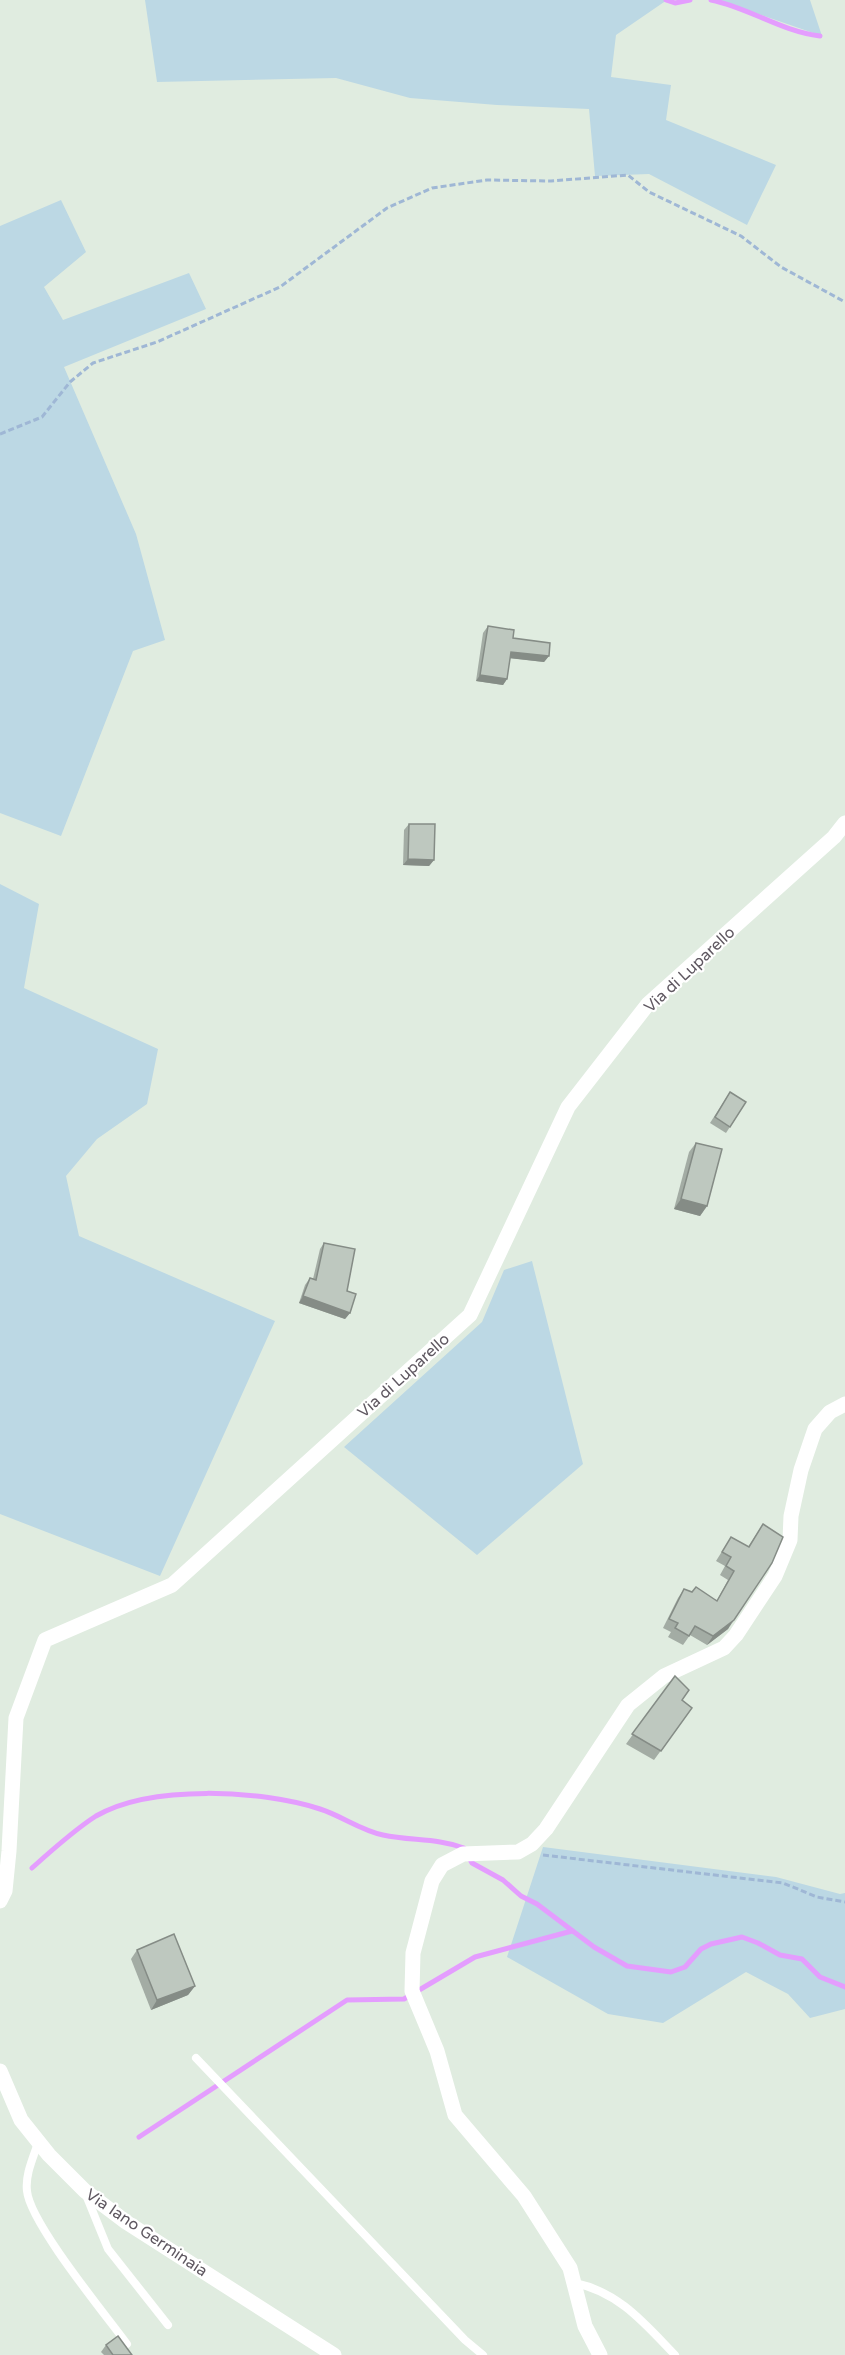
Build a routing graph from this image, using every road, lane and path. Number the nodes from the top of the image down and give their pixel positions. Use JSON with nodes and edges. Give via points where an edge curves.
{"nodes":[{"id":1,"x":845,"y":302,"type":"edge"},
{"id":2,"x":0,"y":434,"type":"edge"},
{"id":3,"x":845,"y":823,"type":"edge"},
{"id":4,"x":845,"y":1404,"type":"edge"},
{"id":5,"x":518,"y":1852,"type":"junction"},
{"id":6,"x":0,"y":1901,"type":"edge"},
{"id":7,"x":845,"y":1902,"type":"edge"},
{"id":8,"x":196,"y":2058,"type":"dead end"},
{"id":9,"x":0,"y":2071,"type":"edge"},
{"id":10,"x":39,"y":2141,"type":"junction"},
{"id":11,"x":85,"y":2191,"type":"junction"},
{"id":12,"x":574,"y":2283,"type":"junction"},
{"id":13,"x":168,"y":2325,"type":"dead end"},
{"id":14,"x":127,"y":2344,"type":"edge"},
{"id":15,"x":334,"y":2355,"type":"edge"},
{"id":16,"x":483,"y":2355,"type":"edge"},
{"id":17,"x":600,"y":2355,"type":"edge"},
{"id":18,"x":675,"y":2355,"type":"edge"}],
"edges":[{"from":1,"to":2,"type":"path","via":[[781,267],[741,236],[649,192],[628,175],[551,181],[487,180],[432,188],[387,208],[279,287],[157,342],[93,363],[70,381],[42,417]]},
{"from":3,"to":6,"type":"street","name":"Via di Luparello","via":[[648,1004],[568,1107],[470,1315],[172,1585],[45,1640],[16,1718],[9,1851],[5,1891]]},
{"from":4,"to":5,"type":"street","via":[[830,1412],[815,1429],[798,1482],[790,1540],[775,1576],[736,1635],[724,1648],[664,1676],[627,1705],[546,1829]]},
{"from":5,"to":7,"type":"path","via":[[783,1883],[817,1897]]},
{"from":5,"to":12,"type":"street","via":[[463,1854],[442,1865],[432,1881],[413,1953],[412,1990],[437,2051],[455,2115],[524,2196],[570,2268]]},
{"from":8,"to":16,"type":"lane"},
{"from":9,"to":10,"type":"street","name":"Via Iano Germinaia","via":[[21,2120]]},
{"from":10,"to":11,"type":"street","name":"Via Iano Germinaia"},
{"from":10,"to":14,"type":"lane","via":[[29,2169],[27,2192],[40,2224]]},
{"from":11,"to":13,"type":"lane","via":[[108,2249]]},
{"from":11,"to":15,"type":"street","name":"Via Iano Germinaia","via":[[126,2222]]},
{"from":12,"to":17,"type":"street","via":[[585,2326]]},
{"from":12,"to":18,"type":"lane","via":[[596,2287],[615,2297]]}]}
